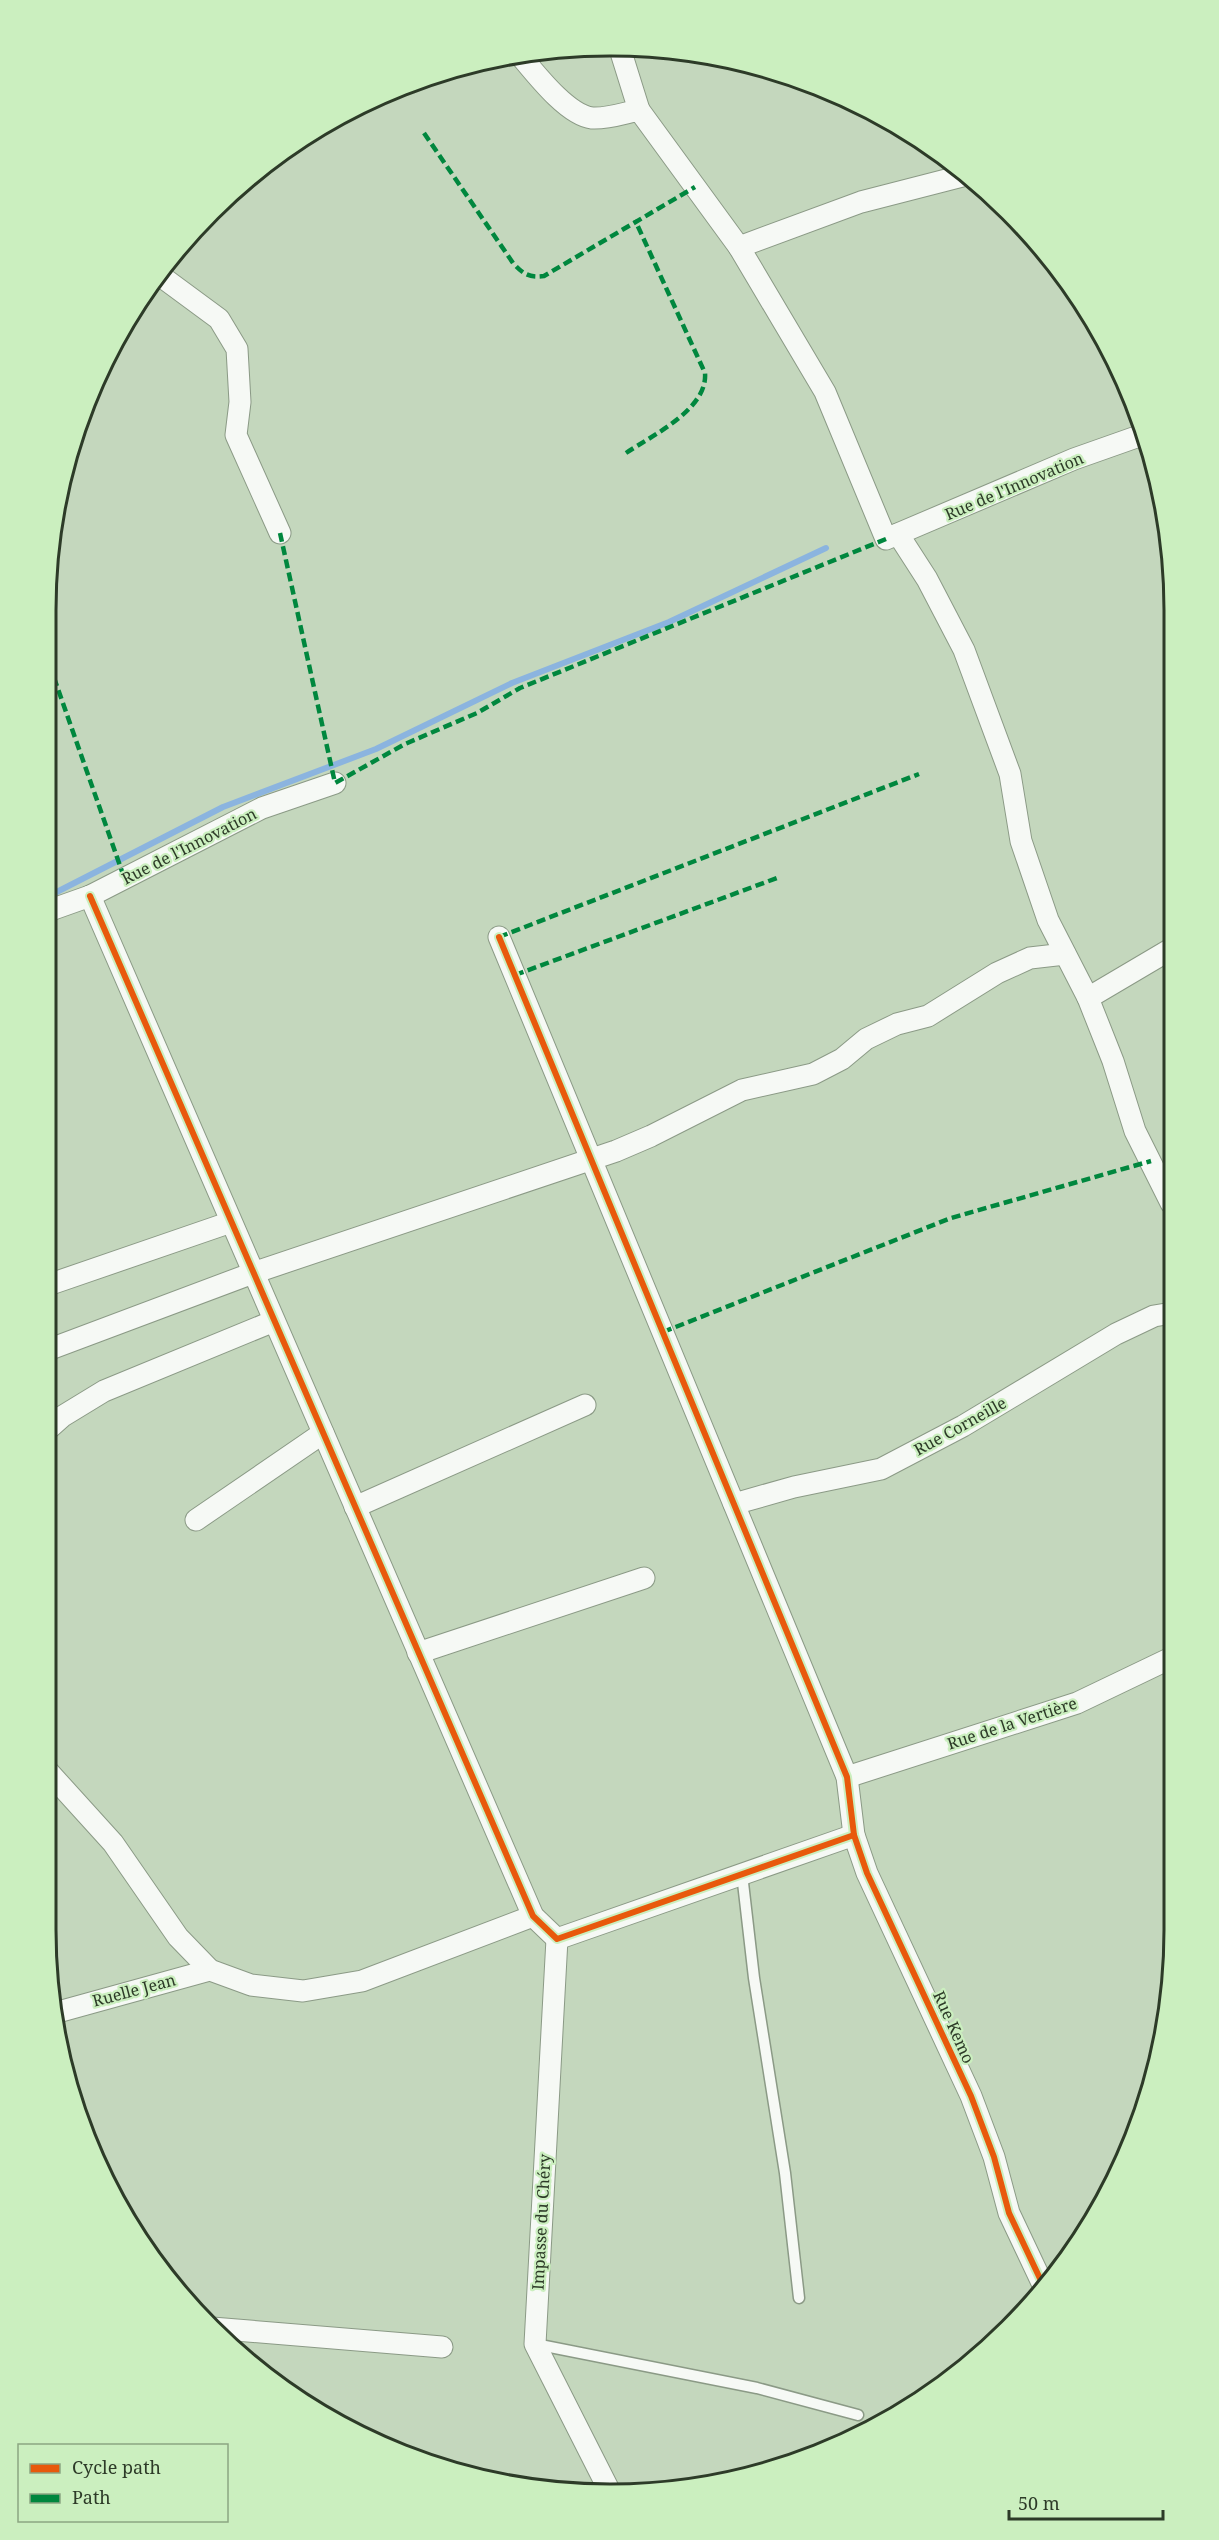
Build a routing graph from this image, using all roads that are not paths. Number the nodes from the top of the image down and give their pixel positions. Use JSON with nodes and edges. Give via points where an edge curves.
{"nodes":[{"id":1,"x":622,"y":56,"type":"edge"},
{"id":2,"x":526,"y":62,"type":"edge"},
{"id":3,"x":639,"y":110,"type":"junction"},
{"id":4,"x":956,"y":178,"type":"edge"},
{"id":5,"x":739,"y":247,"type":"junction"},
{"id":6,"x":165,"y":279,"type":"edge"},
{"id":7,"x":1136,"y":437,"type":"edge"},
{"id":8,"x":280,"y":533,"type":"dead end"},
{"id":9,"x":892,"y":537,"type":"junction"},
{"id":10,"x":335,"y":783,"type":"dead end"},
{"id":11,"x":90,"y":896,"type":"junction"},
{"id":12,"x":56,"y":908,"type":"edge"},
{"id":13,"x":499,"y":938,"type":"dead end"},
{"id":14,"x":1164,"y":953,"type":"edge"},
{"id":15,"x":1065,"y":954,"type":"junction"},
{"id":16,"x":1088,"y":998,"type":"junction"},
{"id":17,"x":589,"y":1159,"type":"junction"},
{"id":18,"x":1164,"y":1187,"type":"edge"},
{"id":19,"x":231,"y":1222,"type":"junction"},
{"id":20,"x":253,"y":1273,"type":"junction"},
{"id":21,"x":56,"y":1282,"type":"edge"},
{"id":22,"x":1164,"y":1314,"type":"edge"},
{"id":23,"x":274,"y":1321,"type":"junction"},
{"id":24,"x":56,"y":1347,"type":"edge"},
{"id":25,"x":585,"y":1405,"type":"dead end"},
{"id":26,"x":56,"y":1422,"type":"edge"},
{"id":27,"x":323,"y":1433,"type":"junction"},
{"id":28,"x":734,"y":1504,"type":"junction"},
{"id":29,"x":355,"y":1507,"type":"junction"},
{"id":30,"x":196,"y":1520,"type":"dead end"},
{"id":31,"x":644,"y":1578,"type":"dead end"},
{"id":32,"x":418,"y":1653,"type":"junction"},
{"id":33,"x":1164,"y":1661,"type":"edge"},
{"id":34,"x":847,"y":1777,"type":"junction"},
{"id":35,"x":56,"y":1780,"type":"edge"},
{"id":36,"x":854,"y":1835,"type":"junction"},
{"id":37,"x":742,"y":1874,"type":"junction"},
{"id":38,"x":532,"y":1916,"type":"junction"},
{"id":39,"x":556,"y":1939,"type":"junction"},
{"id":40,"x":210,"y":1970,"type":"junction"},
{"id":41,"x":61,"y":2011,"type":"edge"},
{"id":42,"x":1040,"y":2279,"type":"edge"},
{"id":43,"x":799,"y":2298,"type":"dead end"},
{"id":44,"x":225,"y":2329,"type":"edge"},
{"id":45,"x":535,"y":2344,"type":"junction"},
{"id":46,"x":442,"y":2347,"type":"dead end"},
{"id":47,"x":858,"y":2415,"type":"dead end"},
{"id":48,"x":606,"y":2484,"type":"edge"}],
"edges":[{"from":1,"to":3,"type":"street"},
{"from":2,"to":3,"type":"street","via":[[572,111],[602,118]]},
{"from":3,"to":5,"type":"street"},
{"from":4,"to":5,"type":"street","via":[[861,202]]},
{"from":5,"to":9,"type":"street","via":[[825,393]]},
{"from":6,"to":8,"type":"street","via":[[219,319],[237,349],[240,402],[236,435]]},
{"from":7,"to":9,"type":"street","name":"Rue de l'Innovation","via":[[1074,459]]},
{"from":9,"to":15,"type":"street","via":[[927,579],[972,669],[1010,774],[1021,841],[1048,920]]},
{"from":10,"to":11,"type":"street","name":"Rue de l'Innovation","via":[[262,808]]},
{"from":11,"to":12,"type":"street","name":"Rue de l'Innovation"},
{"from":11,"to":19,"type":"street"},
{"from":13,"to":17,"type":"street","name":"Rue Kemo"},
{"from":14,"to":16,"type":"street"},
{"from":15,"to":16,"type":"street"},
{"from":15,"to":17,"type":"street","via":[[1030,958],[997,973],[928,1016],[897,1024],[867,1039],[842,1059],[813,1074],[742,1090],[651,1136]]},
{"from":16,"to":18,"type":"street","via":[[1135,1131]]},
{"from":17,"to":20,"type":"street"},
{"from":17,"to":28,"type":"street","name":"Rue Kemo"},
{"from":19,"to":20,"type":"street"},
{"from":19,"to":21,"type":"street"},
{"from":20,"to":23,"type":"street"},
{"from":20,"to":24,"type":"street"},
{"from":22,"to":28,"type":"street","name":"Rue Corneille","via":[[1116,1334],[963,1426],[882,1469]]},
{"from":23,"to":26,"type":"street","via":[[104,1391]]},
{"from":23,"to":27,"type":"street"},
{"from":25,"to":29,"type":"street"},
{"from":27,"to":29,"type":"street"},
{"from":27,"to":30,"type":"street"},
{"from":28,"to":34,"type":"street","name":"Rue Kemo"},
{"from":29,"to":32,"type":"street"},
{"from":31,"to":32,"type":"street"},
{"from":32,"to":38,"type":"street"},
{"from":33,"to":34,"type":"street","name":"Rue de la Vertière","via":[[1077,1703]]},
{"from":34,"to":36,"type":"street","name":"Rue Kemo"},
{"from":35,"to":40,"type":"street","via":[[113,1843],[178,1937]]},
{"from":36,"to":37,"type":"street"},
{"from":36,"to":42,"type":"street","name":"Rue Kemo","via":[[867,1872],[970,2096],[994,2157],[1009,2213]]},
{"from":37,"to":39,"type":"street"},
{"from":37,"to":43,"type":"lane"},
{"from":38,"to":39,"type":"street"},
{"from":38,"to":40,"type":"street","via":[[362,1981],[303,1991],[251,1985]]},
{"from":39,"to":45,"type":"street","name":"Impasse du Chéry"},
{"from":40,"to":41,"type":"street","name":"Ruelle Jean"},
{"from":44,"to":46,"type":"street"},
{"from":45,"to":47,"type":"lane","via":[[757,2388]]},
{"from":45,"to":48,"type":"street","name":"Impasse du Chéry"}]}
